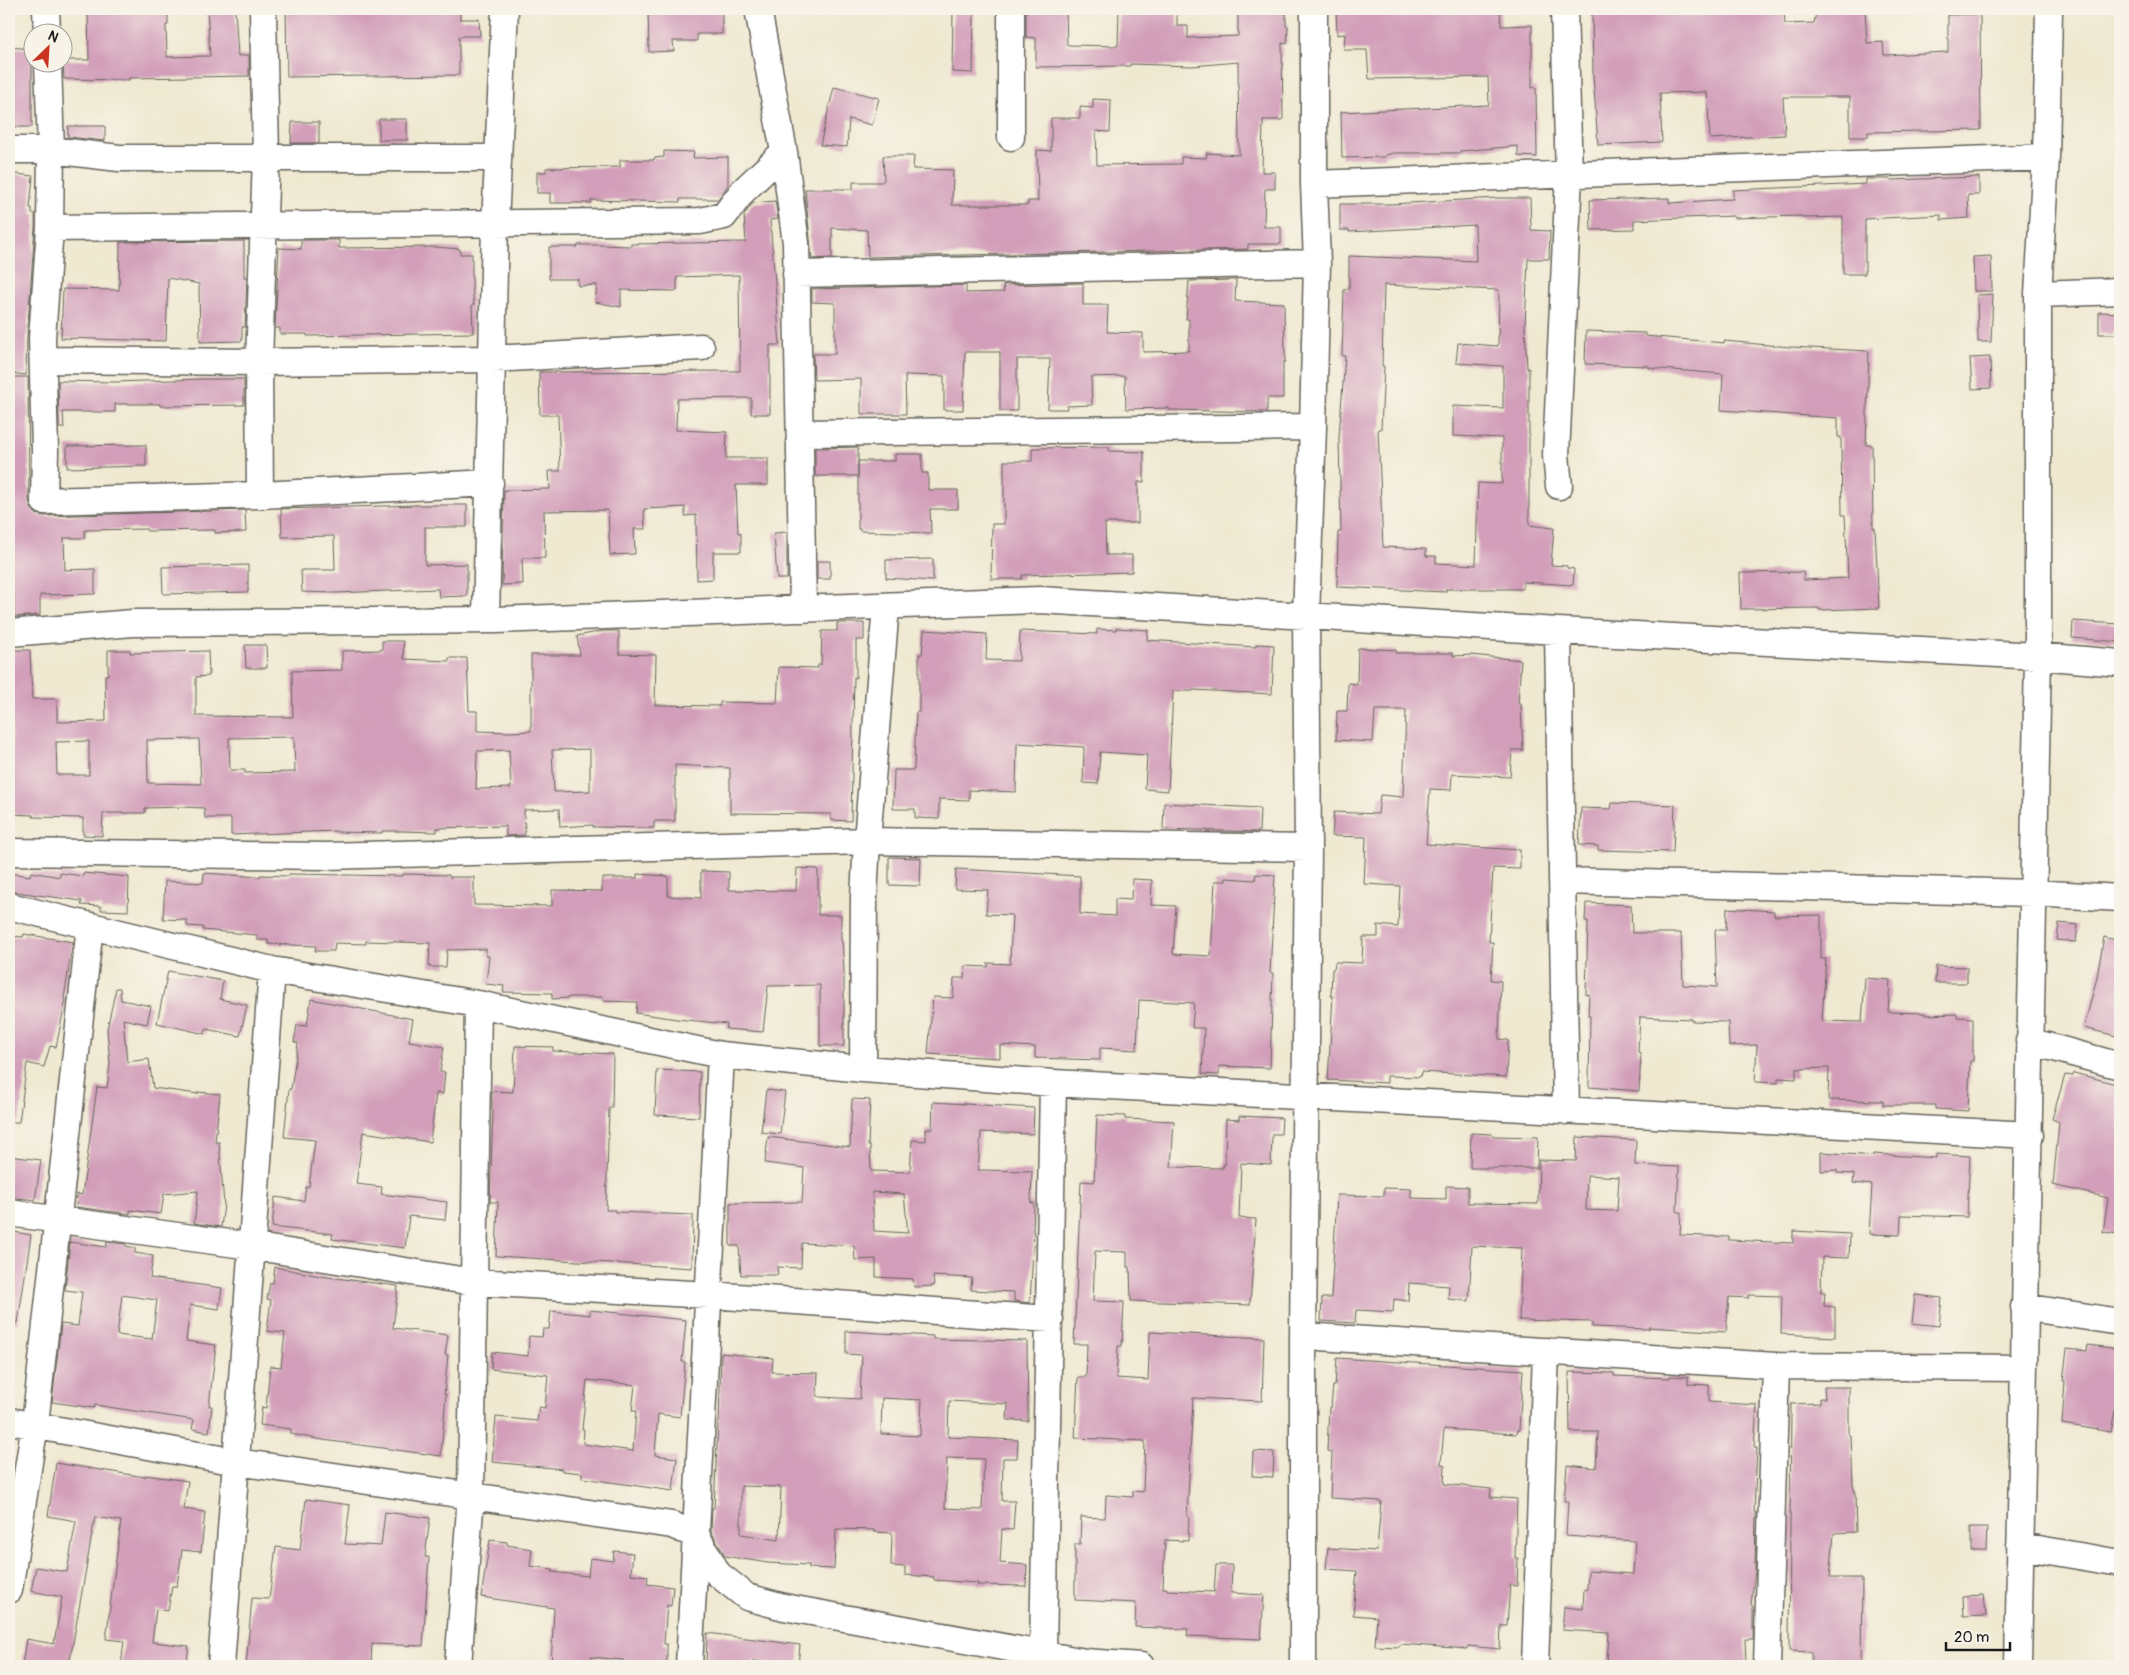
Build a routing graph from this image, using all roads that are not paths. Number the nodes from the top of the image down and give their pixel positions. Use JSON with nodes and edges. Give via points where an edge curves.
{"nodes":[{"id":1,"x":46,"y":9,"type":"edge"},
{"id":2,"x":263,"y":9,"type":"edge"},
{"id":3,"x":505,"y":9,"type":"edge"},
{"id":4,"x":758,"y":9,"type":"edge"},
{"id":5,"x":1011,"y":9,"type":"edge"},
{"id":6,"x":1314,"y":9,"type":"edge"},
{"id":7,"x":1564,"y":9,"type":"edge"},
{"id":8,"x":2048,"y":9,"type":"edge"},
{"id":9,"x":47,"y":22,"type":"edge"},
{"id":10,"x":48,"y":72,"type":"edge"},
{"id":11,"x":1011,"y":137,"type":"dead end"},
{"id":12,"x":9,"y":150,"type":"edge"},
{"id":13,"x":51,"y":150,"type":"junction"},
{"id":14,"x":784,"y":152,"type":"junction"},
{"id":15,"x":266,"y":157,"type":"junction"},
{"id":16,"x":2046,"y":157,"type":"junction"},
{"id":17,"x":498,"y":158,"type":"junction"},
{"id":18,"x":1569,"y":175,"type":"junction"},
{"id":19,"x":1314,"y":184,"type":"junction"},
{"id":20,"x":264,"y":224,"type":"junction"},
{"id":21,"x":495,"y":224,"type":"junction"},
{"id":22,"x":50,"y":228,"type":"junction"},
{"id":23,"x":1317,"y":263,"type":"junction"},
{"id":24,"x":796,"y":274,"type":"junction"},
{"id":25,"x":2120,"y":291,"type":"edge"},
{"id":26,"x":2038,"y":294,"type":"junction"},
{"id":27,"x":701,"y":347,"type":"dead end"},
{"id":28,"x":492,"y":359,"type":"junction"},
{"id":29,"x":43,"y":360,"type":"junction"},
{"id":30,"x":259,"y":362,"type":"junction"},
{"id":31,"x":1314,"y":427,"type":"junction"},
{"id":32,"x":800,"y":433,"type":"junction"},
{"id":33,"x":490,"y":483,"type":"junction"},
{"id":34,"x":1558,"y":486,"type":"dead end"},
{"id":35,"x":260,"y":495,"type":"junction"},
{"id":36,"x":886,"y":606,"type":"junction"},
{"id":37,"x":803,"y":609,"type":"junction"},
{"id":38,"x":1306,"y":616,"type":"junction"},
{"id":39,"x":486,"y":620,"type":"junction"},
{"id":40,"x":1558,"y":632,"type":"junction"},
{"id":41,"x":9,"y":633,"type":"edge"},
{"id":42,"x":2038,"y":656,"type":"junction"},
{"id":43,"x":2120,"y":663,"type":"edge"},
{"id":44,"x":867,"y":841,"type":"junction"},
{"id":45,"x":1308,"y":848,"type":"junction"},
{"id":46,"x":9,"y":852,"type":"edge"},
{"id":47,"x":1562,"y":881,"type":"junction"},
{"id":48,"x":2032,"y":893,"type":"junction"},
{"id":49,"x":2120,"y":898,"type":"edge"},
{"id":50,"x":9,"y":906,"type":"edge"},
{"id":51,"x":90,"y":926,"type":"junction"},
{"id":52,"x":272,"y":970,"type":"junction"},
{"id":53,"x":478,"y":1004,"type":"junction"},
{"id":54,"x":2029,"y":1041,"type":"junction"},
{"id":55,"x":721,"y":1055,"type":"junction"},
{"id":56,"x":2120,"y":1066,"type":"edge"},
{"id":57,"x":863,"y":1069,"type":"junction"},
{"id":58,"x":1053,"y":1083,"type":"junction"},
{"id":59,"x":1306,"y":1096,"type":"junction"},
{"id":60,"x":1566,"y":1111,"type":"junction"},
{"id":61,"x":2030,"y":1135,"type":"junction"},
{"id":62,"x":9,"y":1213,"type":"edge"},
{"id":63,"x":57,"y":1220,"type":"junction"},
{"id":64,"x":251,"y":1246,"type":"junction"},
{"id":65,"x":473,"y":1282,"type":"junction"},
{"id":66,"x":709,"y":1295,"type":"junction"},
{"id":67,"x":2024,"y":1307,"type":"junction"},
{"id":68,"x":1050,"y":1318,"type":"junction"},
{"id":69,"x":2120,"y":1322,"type":"edge"},
{"id":70,"x":1303,"y":1336,"type":"junction"},
{"id":71,"x":1546,"y":1351,"type":"junction"},
{"id":72,"x":1776,"y":1366,"type":"junction"},
{"id":73,"x":2024,"y":1368,"type":"junction"},
{"id":74,"x":9,"y":1421,"type":"edge"},
{"id":75,"x":34,"y":1424,"type":"junction"},
{"id":76,"x":237,"y":1462,"type":"junction"},
{"id":77,"x":471,"y":1496,"type":"junction"},
{"id":78,"x":696,"y":1535,"type":"junction"},
{"id":79,"x":2020,"y":1546,"type":"junction"},
{"id":80,"x":2120,"y":1563,"type":"edge"},
{"id":81,"x":9,"y":1590,"type":"edge"},
{"id":82,"x":1043,"y":1653,"type":"junction"},
{"id":83,"x":221,"y":1666,"type":"edge"},
{"id":84,"x":458,"y":1666,"type":"edge"},
{"id":85,"x":689,"y":1666,"type":"edge"},
{"id":86,"x":1141,"y":1666,"type":"edge"},
{"id":87,"x":1303,"y":1666,"type":"edge"},
{"id":88,"x":1535,"y":1666,"type":"edge"},
{"id":89,"x":1767,"y":1666,"type":"edge"},
{"id":90,"x":2018,"y":1666,"type":"edge"}],
"edges":[{"from":1,"to":9,"type":"street"},
{"from":2,"to":15,"type":"street"},
{"from":3,"to":17,"type":"street"},
{"from":4,"to":14,"type":"street"},
{"from":5,"to":11,"type":"street"},
{"from":6,"to":19,"type":"street"},
{"from":7,"to":18,"type":"street"},
{"from":8,"to":16,"type":"street"},
{"from":10,"to":13,"type":"street"},
{"from":12,"to":13,"type":"street"},
{"from":13,"to":15,"type":"street","via":[[119,158]]},
{"from":13,"to":22,"type":"street"},
{"from":14,"to":21,"type":"street","via":[[744,191],[724,216],[700,221]]},
{"from":14,"to":24,"type":"street","via":[[796,243]]},
{"from":15,"to":17,"type":"street"},
{"from":15,"to":20,"type":"street"},
{"from":16,"to":18,"type":"street","via":[[1816,163]]},
{"from":16,"to":26,"type":"street"},
{"from":17,"to":21,"type":"street"},
{"from":18,"to":19,"type":"street"},
{"from":18,"to":34,"type":"street","via":[[1556,455]]},
{"from":19,"to":23,"type":"street"},
{"from":20,"to":21,"type":"street"},
{"from":20,"to":22,"type":"street"},
{"from":20,"to":30,"type":"street"},
{"from":21,"to":28,"type":"street"},
{"from":22,"to":29,"type":"street"},
{"from":23,"to":24,"type":"street"},
{"from":23,"to":31,"type":"street"},
{"from":24,"to":32,"type":"street"},
{"from":25,"to":26,"type":"street"},
{"from":26,"to":42,"type":"street"},
{"from":27,"to":28,"type":"street"},
{"from":28,"to":30,"type":"street"},
{"from":28,"to":33,"type":"street"},
{"from":29,"to":30,"type":"street"},
{"from":29,"to":35,"type":"street","via":[[44,501]]},
{"from":30,"to":35,"type":"street"},
{"from":31,"to":32,"type":"street"},
{"from":31,"to":38,"type":"street"},
{"from":32,"to":37,"type":"street"},
{"from":33,"to":35,"type":"street"},
{"from":33,"to":39,"type":"street"},
{"from":36,"to":37,"type":"street"},
{"from":36,"to":38,"type":"street","via":[[1040,600]]},
{"from":36,"to":44,"type":"street"},
{"from":37,"to":39,"type":"street"},
{"from":38,"to":40,"type":"street"},
{"from":38,"to":45,"type":"street"},
{"from":39,"to":41,"type":"street","via":[[133,623]]},
{"from":40,"to":42,"type":"street"},
{"from":40,"to":47,"type":"street"},
{"from":42,"to":43,"type":"street"},
{"from":42,"to":48,"type":"street"},
{"from":44,"to":45,"type":"street"},
{"from":44,"to":46,"type":"street","via":[[326,856]]},
{"from":44,"to":57,"type":"street"},
{"from":45,"to":59,"type":"street"},
{"from":47,"to":48,"type":"street"},
{"from":47,"to":60,"type":"street"},
{"from":48,"to":49,"type":"street"},
{"from":48,"to":54,"type":"street"},
{"from":50,"to":51,"type":"street"},
{"from":51,"to":52,"type":"street"},
{"from":51,"to":63,"type":"street"},
{"from":52,"to":53,"type":"street"},
{"from":52,"to":64,"type":"street"},
{"from":53,"to":55,"type":"street"},
{"from":53,"to":65,"type":"street"},
{"from":54,"to":56,"type":"street"},
{"from":54,"to":61,"type":"street"},
{"from":55,"to":57,"type":"street"},
{"from":55,"to":66,"type":"street"},
{"from":57,"to":58,"type":"street"},
{"from":58,"to":59,"type":"street"},
{"from":58,"to":68,"type":"street"},
{"from":59,"to":60,"type":"street"},
{"from":59,"to":70,"type":"street"},
{"from":60,"to":61,"type":"street"},
{"from":61,"to":67,"type":"street"},
{"from":62,"to":63,"type":"street"},
{"from":63,"to":64,"type":"street"},
{"from":63,"to":75,"type":"street"},
{"from":64,"to":65,"type":"street"},
{"from":64,"to":76,"type":"street"},
{"from":65,"to":66,"type":"street"},
{"from":65,"to":77,"type":"street"},
{"from":66,"to":68,"type":"street"},
{"from":66,"to":78,"type":"street"},
{"from":67,"to":69,"type":"street"},
{"from":67,"to":73,"type":"street"},
{"from":68,"to":82,"type":"street"},
{"from":70,"to":71,"type":"street"},
{"from":70,"to":87,"type":"street"},
{"from":71,"to":72,"type":"street"},
{"from":71,"to":88,"type":"street"},
{"from":72,"to":73,"type":"street"},
{"from":72,"to":89,"type":"street"},
{"from":73,"to":79,"type":"street"},
{"from":74,"to":75,"type":"street"},
{"from":75,"to":76,"type":"street"},
{"from":75,"to":81,"type":"street"},
{"from":76,"to":77,"type":"street"},
{"from":76,"to":83,"type":"street"},
{"from":77,"to":78,"type":"street","via":[[672,1526]]},
{"from":77,"to":84,"type":"street"},
{"from":78,"to":82,"type":"street","via":[[718,1574],[748,1596],[784,1607]]},
{"from":78,"to":85,"type":"street"},
{"from":79,"to":80,"type":"street"},
{"from":79,"to":90,"type":"street"},
{"from":82,"to":86,"type":"street","via":[[1085,1662]]}]}
